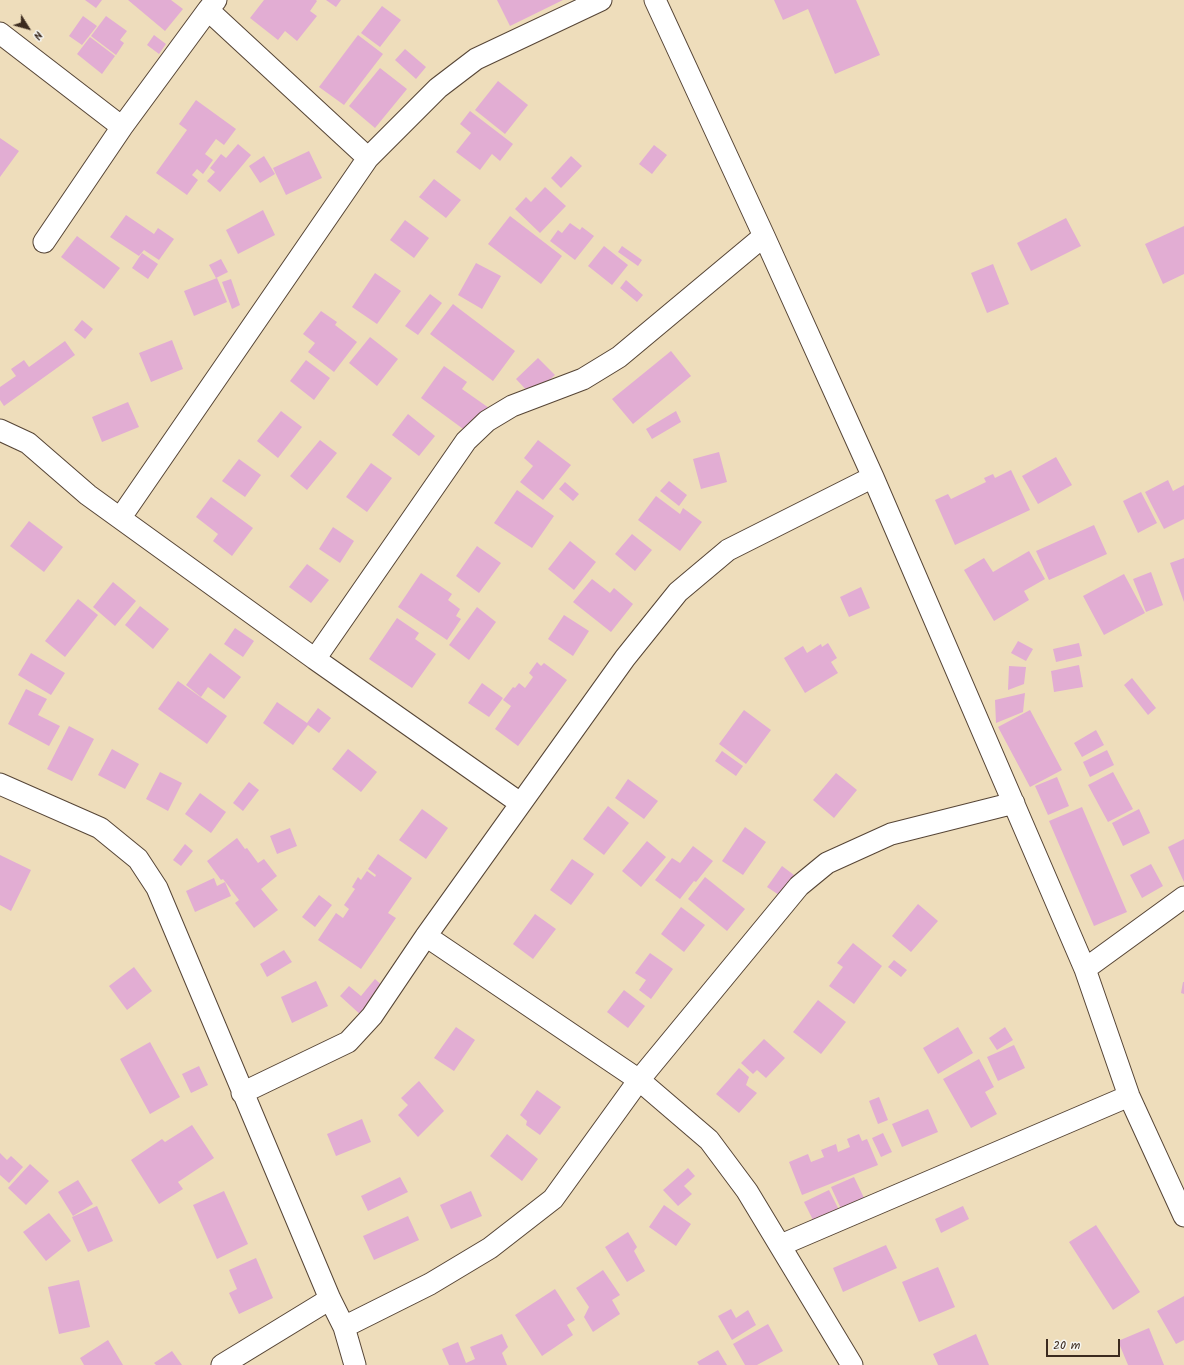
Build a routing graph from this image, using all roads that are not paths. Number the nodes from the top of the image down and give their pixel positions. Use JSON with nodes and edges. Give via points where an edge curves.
{"nodes":[{"id":1,"x":601,"y":0,"type":"edge"},
{"id":2,"x":655,"y":0,"type":"edge"},
{"id":3,"x":212,"y":5,"type":"edge"},
{"id":4,"x":0,"y":34,"type":"edge"},
{"id":5,"x":122,"y":127,"type":"junction"},
{"id":6,"x":368,"y":158,"type":"junction"},
{"id":7,"x":764,"y":236,"type":"junction"},
{"id":8,"x":44,"y":242,"type":"dead end"},
{"id":9,"x":0,"y":430,"type":"edge"},
{"id":10,"x":873,"y":477,"type":"junction"},
{"id":11,"x":121,"y":517,"type":"junction"},
{"id":12,"x":316,"y":659,"type":"junction"},
{"id":13,"x":0,"y":784,"type":"edge"},
{"id":14,"x":520,"y":803,"type":"junction"},
{"id":15,"x":1014,"y":803,"type":"junction"},
{"id":16,"x":1184,"y":897,"type":"edge"},
{"id":17,"x":426,"y":936,"type":"junction"},
{"id":18,"x":1085,"y":969,"type":"junction"},
{"id":19,"x":639,"y":1080,"type":"junction"},
{"id":20,"x":242,"y":1093,"type":"junction"},
{"id":21,"x":1129,"y":1096,"type":"junction"},
{"id":22,"x":1184,"y":1216,"type":"edge"},
{"id":23,"x":781,"y":1245,"type":"junction"},
{"id":24,"x":330,"y":1299,"type":"junction"},
{"id":25,"x":344,"y":1327,"type":"junction"},
{"id":26,"x":845,"y":1362,"type":"edge"},
{"id":27,"x":222,"y":1365,"type":"edge"},
{"id":28,"x":356,"y":1365,"type":"edge"}],
"edges":[{"from":1,"to":6,"type":"street","via":[[476,59],[438,88]]},
{"from":2,"to":7,"type":"street"},
{"from":3,"to":5,"type":"street"},
{"from":3,"to":6,"type":"street"},
{"from":4,"to":5,"type":"street"},
{"from":5,"to":8,"type":"street"},
{"from":6,"to":11,"type":"street"},
{"from":7,"to":10,"type":"street"},
{"from":7,"to":12,"type":"street","via":[[619,357],[584,379],[512,406],[488,421],[466,441]]},
{"from":9,"to":11,"type":"street","via":[[28,443],[88,495]]},
{"from":10,"to":14,"type":"street","via":[[728,550],[678,592],[625,658]]},
{"from":10,"to":15,"type":"street"},
{"from":11,"to":12,"type":"street"},
{"from":12,"to":14,"type":"street"},
{"from":13,"to":20,"type":"street","via":[[100,828],[138,859],[157,888]]},
{"from":14,"to":17,"type":"street"},
{"from":15,"to":18,"type":"street"},
{"from":15,"to":19,"type":"street","via":[[891,834],[827,863],[799,886]]},
{"from":16,"to":18,"type":"street"},
{"from":17,"to":19,"type":"street"},
{"from":17,"to":20,"type":"street","via":[[372,1016],[348,1042]]},
{"from":18,"to":21,"type":"street"},
{"from":19,"to":23,"type":"street","via":[[709,1140],[747,1191]]},
{"from":19,"to":25,"type":"street","via":[[553,1199],[490,1248],[430,1284]]},
{"from":20,"to":24,"type":"street"},
{"from":21,"to":22,"type":"street"},
{"from":21,"to":23,"type":"street"},
{"from":23,"to":26,"type":"street"},
{"from":24,"to":25,"type":"street"},
{"from":24,"to":27,"type":"street"},
{"from":25,"to":28,"type":"street"}]}
